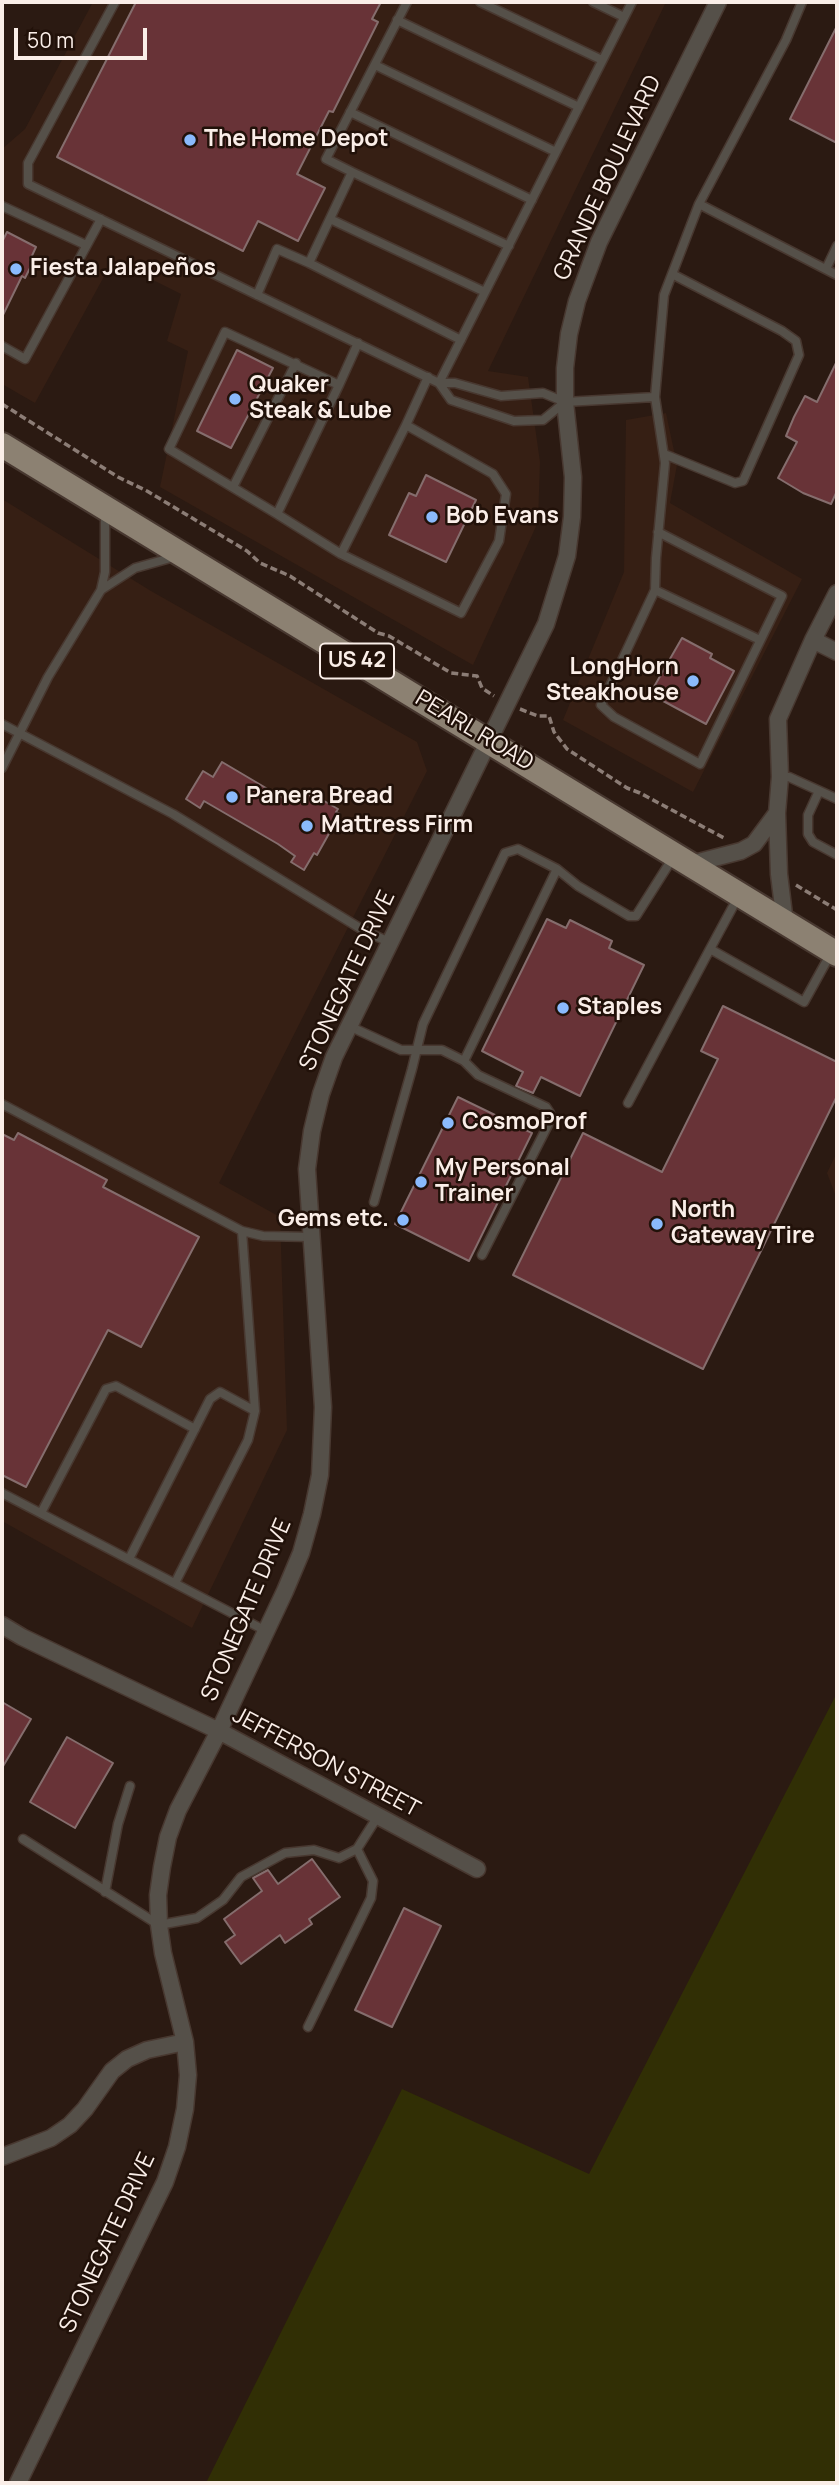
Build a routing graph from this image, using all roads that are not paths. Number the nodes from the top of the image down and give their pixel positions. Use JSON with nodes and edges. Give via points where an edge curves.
{"nodes":[{"id":1,"x":115,"y":2,"type":"edge"},
{"id":2,"x":407,"y":2,"type":"edge"},
{"id":3,"x":480,"y":2,"type":"edge"},
{"id":4,"x":593,"y":2,"type":"edge"},
{"id":5,"x":632,"y":2,"type":"edge"},
{"id":6,"x":718,"y":2,"type":"edge"},
{"id":7,"x":802,"y":2,"type":"edge"},
{"id":8,"x":624,"y":17,"type":"junction"},
{"id":9,"x":397,"y":20,"type":"junction"},
{"id":10,"x":602,"y":60,"type":"junction"},
{"id":11,"x":375,"y":65,"type":"junction"},
{"id":12,"x":579,"y":107,"type":"junction"},
{"id":13,"x":350,"y":112,"type":"junction"},
{"id":14,"x":556,"y":152,"type":"junction"},
{"id":15,"x":352,"y":172,"type":"junction"},
{"id":16,"x":532,"y":200,"type":"junction"},
{"id":17,"x":699,"y":204,"type":"junction"},
{"id":18,"x":2,"y":206,"type":"edge"},
{"id":19,"x":101,"y":219,"type":"junction"},
{"id":20,"x":330,"y":219,"type":"junction"},
{"id":21,"x":86,"y":246,"type":"junction"},
{"id":22,"x":509,"y":246,"type":"junction"},
{"id":23,"x":837,"y":246,"type":"edge"},
{"id":24,"x":309,"y":263,"type":"junction"},
{"id":25,"x":826,"y":269,"type":"junction"},
{"id":26,"x":672,"y":274,"type":"junction"},
{"id":27,"x":837,"y":275,"type":"edge"},
{"id":28,"x":485,"y":292,"type":"junction"},
{"id":29,"x":257,"y":295,"type":"junction"},
{"id":30,"x":461,"y":340,"type":"junction"},
{"id":31,"x":358,"y":343,"type":"junction"},
{"id":32,"x":2,"y":346,"type":"edge"},
{"id":33,"x":296,"y":363,"type":"junction"},
{"id":34,"x":428,"y":377,"type":"junction"},
{"id":35,"x":439,"y":383,"type":"junction"},
{"id":36,"x":339,"y":385,"type":"junction"},
{"id":37,"x":655,"y":397,"type":"junction"},
{"id":38,"x":565,"y":402,"type":"junction"},
{"id":39,"x":407,"y":425,"type":"junction"},
{"id":40,"x":2,"y":445,"type":"edge"},
{"id":41,"x":664,"y":454,"type":"junction"},
{"id":42,"x":233,"y":487,"type":"junction"},
{"id":43,"x":105,"y":508,"type":"junction"},
{"id":44,"x":277,"y":514,"type":"junction"},
{"id":45,"x":658,"y":532,"type":"junction"},
{"id":46,"x":341,"y":554,"type":"junction"},
{"id":47,"x":183,"y":555,"type":"junction"},
{"id":48,"x":101,"y":590,"type":"junction"},
{"id":49,"x":655,"y":590,"type":"junction"},
{"id":50,"x":837,"y":593,"type":"edge"},
{"id":51,"x":760,"y":640,"type":"junction"},
{"id":52,"x":813,"y":640,"type":"junction"},
{"id":53,"x":837,"y":652,"type":"edge"},
{"id":54,"x":2,"y":724,"type":"edge"},
{"id":55,"x":20,"y":734,"type":"junction"},
{"id":56,"x":489,"y":742,"type":"junction"},
{"id":57,"x":2,"y":768,"type":"edge"},
{"id":58,"x":780,"y":777,"type":"junction"},
{"id":59,"x":819,"y":790,"type":"junction"},
{"id":60,"x":837,"y":799,"type":"edge"},
{"id":61,"x":777,"y":813,"type":"junction"},
{"id":62,"x":837,"y":855,"type":"edge"},
{"id":63,"x":683,"y":859,"type":"junction"},
{"id":64,"x":557,"y":869,"type":"junction"},
{"id":65,"x":740,"y":894,"type":"junction"},
{"id":66,"x":785,"y":923,"type":"junction"},
{"id":67,"x":391,"y":943,"type":"junction"},
{"id":68,"x":710,"y":949,"type":"junction"},
{"id":69,"x":835,"y":952,"type":"edge"},
{"id":70,"x":349,"y":1026,"type":"junction"},
{"id":71,"x":417,"y":1050,"type":"junction"},
{"id":72,"x":464,"y":1061,"type":"junction"},
{"id":73,"x":2,"y":1104,"type":"edge"},
{"id":74,"x":628,"y":1104,"type":"dead end"},
{"id":75,"x":374,"y":1202,"type":"dead end"},
{"id":76,"x":242,"y":1231,"type":"junction"},
{"id":77,"x":311,"y":1237,"type":"junction"},
{"id":78,"x":482,"y":1255,"type":"dead end"},
{"id":79,"x":255,"y":1411,"type":"junction"},
{"id":80,"x":195,"y":1429,"type":"junction"},
{"id":81,"x":2,"y":1493,"type":"edge"},
{"id":82,"x":41,"y":1513,"type":"junction"},
{"id":83,"x":130,"y":1559,"type":"junction"},
{"id":84,"x":175,"y":1583,"type":"junction"},
{"id":85,"x":2,"y":1625,"type":"edge"},
{"id":86,"x":266,"y":1631,"type":"junction"},
{"id":87,"x":219,"y":1731,"type":"junction"},
{"id":88,"x":130,"y":1786,"type":"dead end"},
{"id":89,"x":378,"y":1816,"type":"junction"},
{"id":90,"x":23,"y":1839,"type":"dead end"},
{"id":91,"x":357,"y":1849,"type":"junction"},
{"id":92,"x":477,"y":1869,"type":"dead end"},
{"id":93,"x":104,"y":1892,"type":"junction"},
{"id":94,"x":159,"y":1925,"type":"junction"},
{"id":95,"x":308,"y":2027,"type":"dead end"},
{"id":96,"x":185,"y":2042,"type":"junction"},
{"id":97,"x":2,"y":2157,"type":"edge"},
{"id":98,"x":18,"y":2483,"type":"edge"}],
"edges":[{"from":1,"to":19,"type":"lane","via":[[28,163],[28,184]]},
{"from":2,"to":9,"type":"lane"},
{"from":3,"to":10,"type":"lane"},
{"from":4,"to":8,"type":"lane"},
{"from":5,"to":8,"type":"lane"},
{"from":6,"to":38,"type":"street","name":"GRANDE BOULEVARD","via":[[587,268],[569,334]]},
{"from":7,"to":17,"type":"lane"},
{"from":8,"to":10,"type":"lane"},
{"from":9,"to":11,"type":"lane"},
{"from":9,"to":12,"type":"lane"},
{"from":10,"to":12,"type":"lane"},
{"from":11,"to":13,"type":"lane"},
{"from":11,"to":14,"type":"lane"},
{"from":12,"to":14,"type":"lane"},
{"from":13,"to":15,"type":"lane","via":[[326,159]]},
{"from":13,"to":16,"type":"lane"},
{"from":14,"to":16,"type":"lane"},
{"from":15,"to":20,"type":"lane"},
{"from":15,"to":22,"type":"lane"},
{"from":16,"to":22,"type":"lane"},
{"from":17,"to":25,"type":"lane"},
{"from":17,"to":26,"type":"lane"},
{"from":18,"to":21,"type":"lane"},
{"from":19,"to":21,"type":"lane"},
{"from":19,"to":29,"type":"lane"},
{"from":20,"to":24,"type":"lane"},
{"from":20,"to":28,"type":"lane"},
{"from":21,"to":32,"type":"lane","via":[[25,359]]},
{"from":22,"to":28,"type":"lane"},
{"from":23,"to":25,"type":"lane"},
{"from":24,"to":29,"type":"lane","via":[[277,249]]},
{"from":24,"to":30,"type":"lane"},
{"from":25,"to":27,"type":"lane"},
{"from":26,"to":37,"type":"lane","via":[[664,295]]},
{"from":26,"to":41,"type":"lane","via":[[782,331],[796,341],[799,355],[743,481],[736,483]]},
{"from":28,"to":30,"type":"lane"},
{"from":29,"to":31,"type":"lane"},
{"from":30,"to":35,"type":"lane"},
{"from":31,"to":34,"type":"lane"},
{"from":31,"to":36,"type":"lane"},
{"from":33,"to":36,"type":"lane"},
{"from":33,"to":42,"type":"lane"},
{"from":33,"to":42,"type":"lane","via":[[225,332],[169,449]]},
{"from":34,"to":35,"type":"lane"},
{"from":34,"to":39,"type":"lane"},
{"from":35,"to":38,"type":"lane","via":[[501,396],[543,393]]},
{"from":35,"to":38,"type":"lane","via":[[451,400],[514,421],[543,420]]},
{"from":36,"to":44,"type":"lane"},
{"from":37,"to":38,"type":"lane"},
{"from":37,"to":41,"type":"lane"},
{"from":38,"to":56,"type":"street","name":"GRANDE BOULEVARD","via":[[573,477],[567,556],[546,624]]},
{"from":39,"to":46,"type":"lane"},
{"from":39,"to":46,"type":"lane","via":[[493,474],[506,494],[499,541],[461,612]]},
{"from":40,"to":43,"type":"main road","name":"PEARL ROAD","number":"US 42"},
{"from":41,"to":45,"type":"lane"},
{"from":42,"to":44,"type":"lane"},
{"from":43,"to":47,"type":"main road","name":"PEARL ROAD","number":"US 42"},
{"from":43,"to":48,"type":"lane"},
{"from":44,"to":46,"type":"lane"},
{"from":45,"to":49,"type":"lane"},
{"from":45,"to":51,"type":"lane","via":[[782,596]]},
{"from":47,"to":48,"type":"lane","via":[[135,568]]},
{"from":47,"to":56,"type":"main road","name":"PEARL ROAD","number":"US 42"},
{"from":48,"to":55,"type":"lane","via":[[48,677]]},
{"from":49,"to":51,"type":"lane"},
{"from":49,"to":51,"type":"lane","via":[[601,705],[614,717],[700,764]]},
{"from":50,"to":52,"type":"street"},
{"from":52,"to":53,"type":"street"},
{"from":52,"to":58,"type":"street","via":[[778,719]]},
{"from":54,"to":55,"type":"lane"},
{"from":55,"to":57,"type":"lane"},
{"from":55,"to":67,"type":"lane","via":[[173,814]]},
{"from":56,"to":63,"type":"main road","name":"PEARL ROAD","number":"US 42"},
{"from":56,"to":67,"type":"street","name":"STONEGATE DRIVE"},
{"from":58,"to":59,"type":"lane"},
{"from":58,"to":61,"type":"street"},
{"from":59,"to":60,"type":"lane"},
{"from":59,"to":62,"type":"lane","via":[[807,814],[808,834],[813,842]]},
{"from":61,"to":63,"type":"street","via":[[754,844]]},
{"from":61,"to":66,"type":"street"},
{"from":63,"to":64,"type":"lane","via":[[636,916],[578,886]]},
{"from":63,"to":65,"type":"main road","name":"PEARL ROAD","number":"US 42"},
{"from":64,"to":71,"type":"lane","via":[[518,849],[505,853],[423,1024]]},
{"from":64,"to":72,"type":"lane"},
{"from":65,"to":66,"type":"main road","name":"PEARL ROAD","number":"US 42"},
{"from":65,"to":68,"type":"lane"},
{"from":66,"to":69,"type":"main road","name":"PEARL ROAD","number":"US 42"},
{"from":67,"to":70,"type":"street","name":"STONEGATE DRIVE"},
{"from":68,"to":69,"type":"lane","via":[[804,1002]]},
{"from":68,"to":74,"type":"lane"},
{"from":70,"to":71,"type":"lane","via":[[401,1050]]},
{"from":70,"to":77,"type":"street","name":"STONEGATE DRIVE","via":[[334,1057],[312,1131],[307,1169]]},
{"from":71,"to":72,"type":"lane","via":[[442,1050]]},
{"from":71,"to":75,"type":"lane"},
{"from":72,"to":78,"type":"lane","via":[[478,1075],[550,1113]]},
{"from":73,"to":76,"type":"lane"},
{"from":76,"to":77,"type":"lane"},
{"from":76,"to":79,"type":"lane"},
{"from":77,"to":86,"type":"street","name":"STONEGATE DRIVE","via":[[323,1407],[320,1475],[301,1553]]},
{"from":79,"to":80,"type":"lane","via":[[220,1392],[210,1399]]},
{"from":79,"to":84,"type":"lane","via":[[248,1440]]},
{"from":80,"to":82,"type":"lane","via":[[116,1386],[106,1390]]},
{"from":80,"to":83,"type":"lane"},
{"from":81,"to":82,"type":"lane"},
{"from":82,"to":83,"type":"lane"},
{"from":83,"to":84,"type":"lane"},
{"from":84,"to":86,"type":"lane"},
{"from":85,"to":87,"type":"street","name":"JEFFERSON STREET"},
{"from":86,"to":87,"type":"street","name":"STONEGATE DRIVE"},
{"from":87,"to":89,"type":"street","name":"JEFFERSON STREET"},
{"from":87,"to":94,"type":"street","name":"STONEGATE DRIVE","via":[[168,1837],[158,1895]]},
{"from":88,"to":93,"type":"lane"},
{"from":89,"to":91,"type":"lane"},
{"from":89,"to":92,"type":"street","name":"JEFFERSON STREET"},
{"from":90,"to":93,"type":"lane"},
{"from":91,"to":94,"type":"lane","via":[[339,1858],[314,1850],[285,1853],[241,1877],[223,1900],[197,1918]]},
{"from":91,"to":95,"type":"lane","via":[[373,1881],[371,1898]]},
{"from":93,"to":94,"type":"lane"},
{"from":94,"to":96,"type":"street","name":"STONEGATE DRIVE"},
{"from":96,"to":97,"type":"street","via":[[127,2059],[70,2124],[51,2138]]},
{"from":96,"to":98,"type":"street","name":"STONEGATE DRIVE","via":[[185,2109],[165,2182]]}]}
